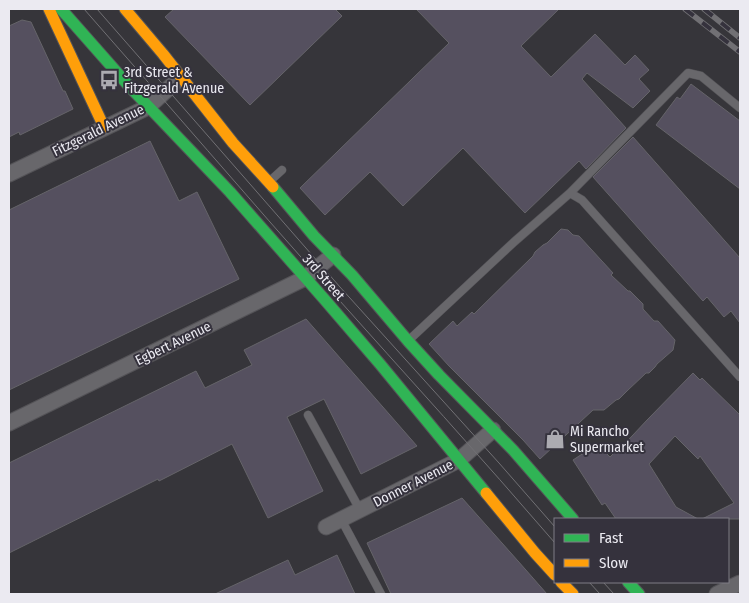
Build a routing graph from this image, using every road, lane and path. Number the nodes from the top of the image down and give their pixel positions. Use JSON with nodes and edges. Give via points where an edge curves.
{"nodes":[{"id":1,"x":49,"y":9,"type":"edge"},
{"id":2,"x":61,"y":9,"type":"edge"},
{"id":3,"x":125,"y":9,"type":"edge"},
{"id":4,"x":181,"y":77,"type":"junction"},
{"id":5,"x":148,"y":106,"type":"junction"},
{"id":6,"x":740,"y":108,"type":"edge"},
{"id":7,"x":104,"y":127,"type":"junction"},
{"id":8,"x":282,"y":170,"type":"dead end"},
{"id":9,"x":9,"y":174,"type":"edge"},
{"id":10,"x":269,"y":182,"type":"junction"},
{"id":11,"x":570,"y":193,"type":"junction"},
{"id":12,"x":332,"y":254,"type":"junction"},
{"id":13,"x":306,"y":278,"type":"junction"},
{"id":14,"x":408,"y":341,"type":"junction"},
{"id":15,"x":740,"y":376,"type":"edge"},
{"id":16,"x":308,"y":415,"type":"dead end"},
{"id":17,"x":9,"y":423,"type":"edge"},
{"id":18,"x":493,"y":430,"type":"junction"},
{"id":19,"x":459,"y":460,"type":"junction"},
{"id":20,"x":360,"y":510,"type":"junction"},
{"id":21,"x":572,"y":518,"type":"edge"},
{"id":22,"x":341,"y":519,"type":"junction"},
{"id":23,"x":326,"y":527,"type":"dead end"},
{"id":24,"x":554,"y":574,"type":"edge"},
{"id":25,"x":563,"y":583,"type":"edge"},
{"id":26,"x":629,"y":583,"type":"edge"},
{"id":27,"x":740,"y":585,"type":"edge"},
{"id":28,"x":380,"y":594,"type":"edge"},
{"id":29,"x":573,"y":594,"type":"edge"},
{"id":30,"x":639,"y":594,"type":"edge"},
{"id":31,"x":717,"y":594,"type":"edge"}],
"edges":[{"from":1,"to":7,"type":"main road"},
{"from":2,"to":5,"type":"main road","name":"3rd Street"},
{"from":3,"to":4,"type":"main road","name":"3rd Street"},
{"from":4,"to":5,"type":"street","name":"Fitzgerald Avenue"},
{"from":4,"to":10,"type":"main road","name":"3rd Street","via":[[233,143]]},
{"from":5,"to":7,"type":"street","name":"Fitzgerald Avenue"},
{"from":5,"to":13,"type":"main road","name":"3rd Street"},
{"from":6,"to":11,"type":"lane","via":[[701,76],[688,73]]},
{"from":7,"to":9,"type":"street","name":"Fitzgerald Avenue"},
{"from":8,"to":10,"type":"lane"},
{"from":10,"to":12,"type":"main road","name":"3rd Street"},
{"from":11,"to":14,"type":"lane"},
{"from":11,"to":15,"type":"lane","via":[[582,200]]},
{"from":12,"to":13,"type":"street","name":"Egbert Avenue"},
{"from":12,"to":14,"type":"main road","name":"3rd Street"},
{"from":13,"to":17,"type":"street","name":"Egbert Avenue"},
{"from":13,"to":19,"type":"main road","name":"3rd Street"},
{"from":14,"to":18,"type":"main road","name":"3rd Street"},
{"from":16,"to":20,"type":"lane"},
{"from":18,"to":19,"type":"street","name":"Donner Avenue"},
{"from":18,"to":21,"type":"main road","name":"3rd Street"},
{"from":19,"to":20,"type":"street","name":"Donner Avenue"},
{"from":19,"to":24,"type":"main road","name":"3rd Street"},
{"from":20,"to":22,"type":"street","name":"Donner Avenue"},
{"from":22,"to":23,"type":"street","name":"Donner Avenue"},
{"from":22,"to":28,"type":"lane"},
{"from":25,"to":29,"type":"main road"},
{"from":26,"to":30,"type":"main road"},
{"from":27,"to":31,"type":"street"}]}
